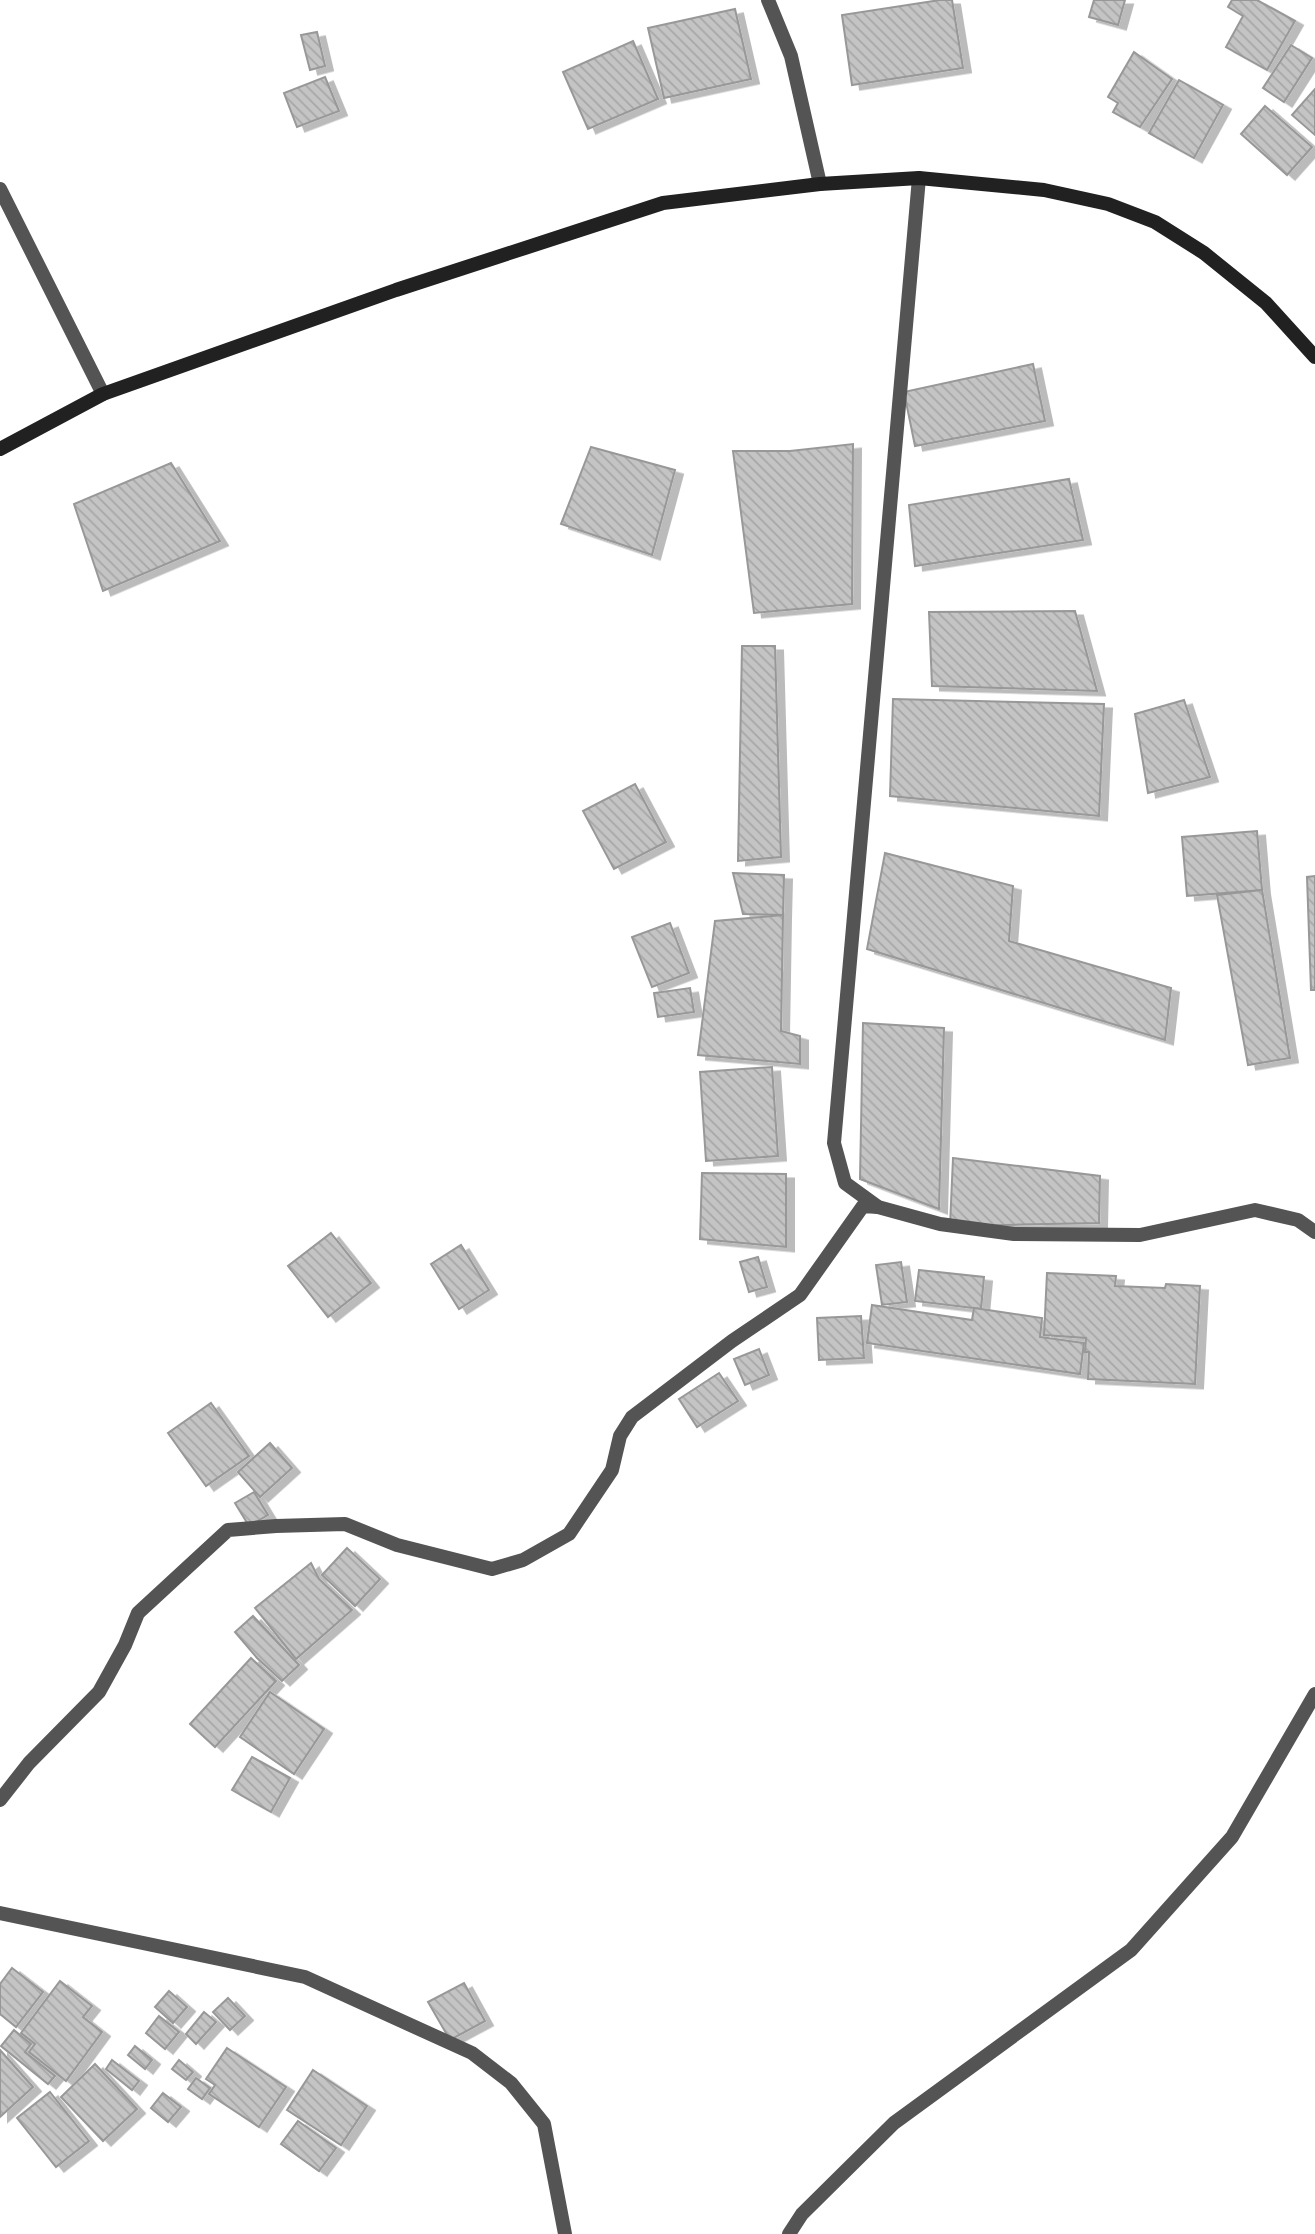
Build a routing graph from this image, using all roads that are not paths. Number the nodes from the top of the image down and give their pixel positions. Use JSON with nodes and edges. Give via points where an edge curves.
{"nodes":[{"id":1,"x":768,"y":0,"type":"edge"},
{"id":2,"x":919,"y":178,"type":"junction"},
{"id":3,"x":820,"y":184,"type":"junction"},
{"id":4,"x":0,"y":189,"type":"edge"},
{"id":5,"x":1315,"y":357,"type":"edge"},
{"id":6,"x":103,"y":394,"type":"junction"},
{"id":7,"x":0,"y":449,"type":"edge"},
{"id":8,"x":878,"y":1207,"type":"junction"},
{"id":9,"x":1315,"y":1232,"type":"edge"},
{"id":10,"x":1315,"y":1694,"type":"edge"},
{"id":11,"x":0,"y":1800,"type":"edge"},
{"id":12,"x":0,"y":1913,"type":"edge"},
{"id":13,"x":565,"y":2234,"type":"edge"},
{"id":14,"x":789,"y":2234,"type":"edge"}],
"edges":[{"from":1,"to":3,"type":"street","via":[[791,56]]},
{"from":2,"to":3,"type":"main road"},
{"from":2,"to":5,"type":"main road","via":[[1044,190],[1108,204],[1155,222],[1205,253],[1266,303]]},
{"from":2,"to":8,"type":"street","via":[[834,1143],[845,1183]]},
{"from":3,"to":6,"type":"main road","via":[[663,203],[396,290]]},
{"from":4,"to":6,"type":"street"},
{"from":6,"to":7,"type":"main road"},
{"from":8,"to":9,"type":"street","via":[[940,1224],[1014,1234],[1140,1235],[1255,1210],[1298,1220]]},
{"from":8,"to":11,"type":"street","via":[[863,1206],[800,1296],[732,1340],[632,1416],[620,1436],[612,1470],[569,1534],[523,1560],[492,1569],[397,1545],[345,1524],[228,1530],[138,1613],[99,1692],[29,1763]]},
{"from":10,"to":14,"type":"street","via":[[1232,1837],[1131,1950],[894,2123],[802,2214]]},
{"from":12,"to":13,"type":"street","via":[[305,1977],[472,2053],[511,2083],[544,2124]]}]}
